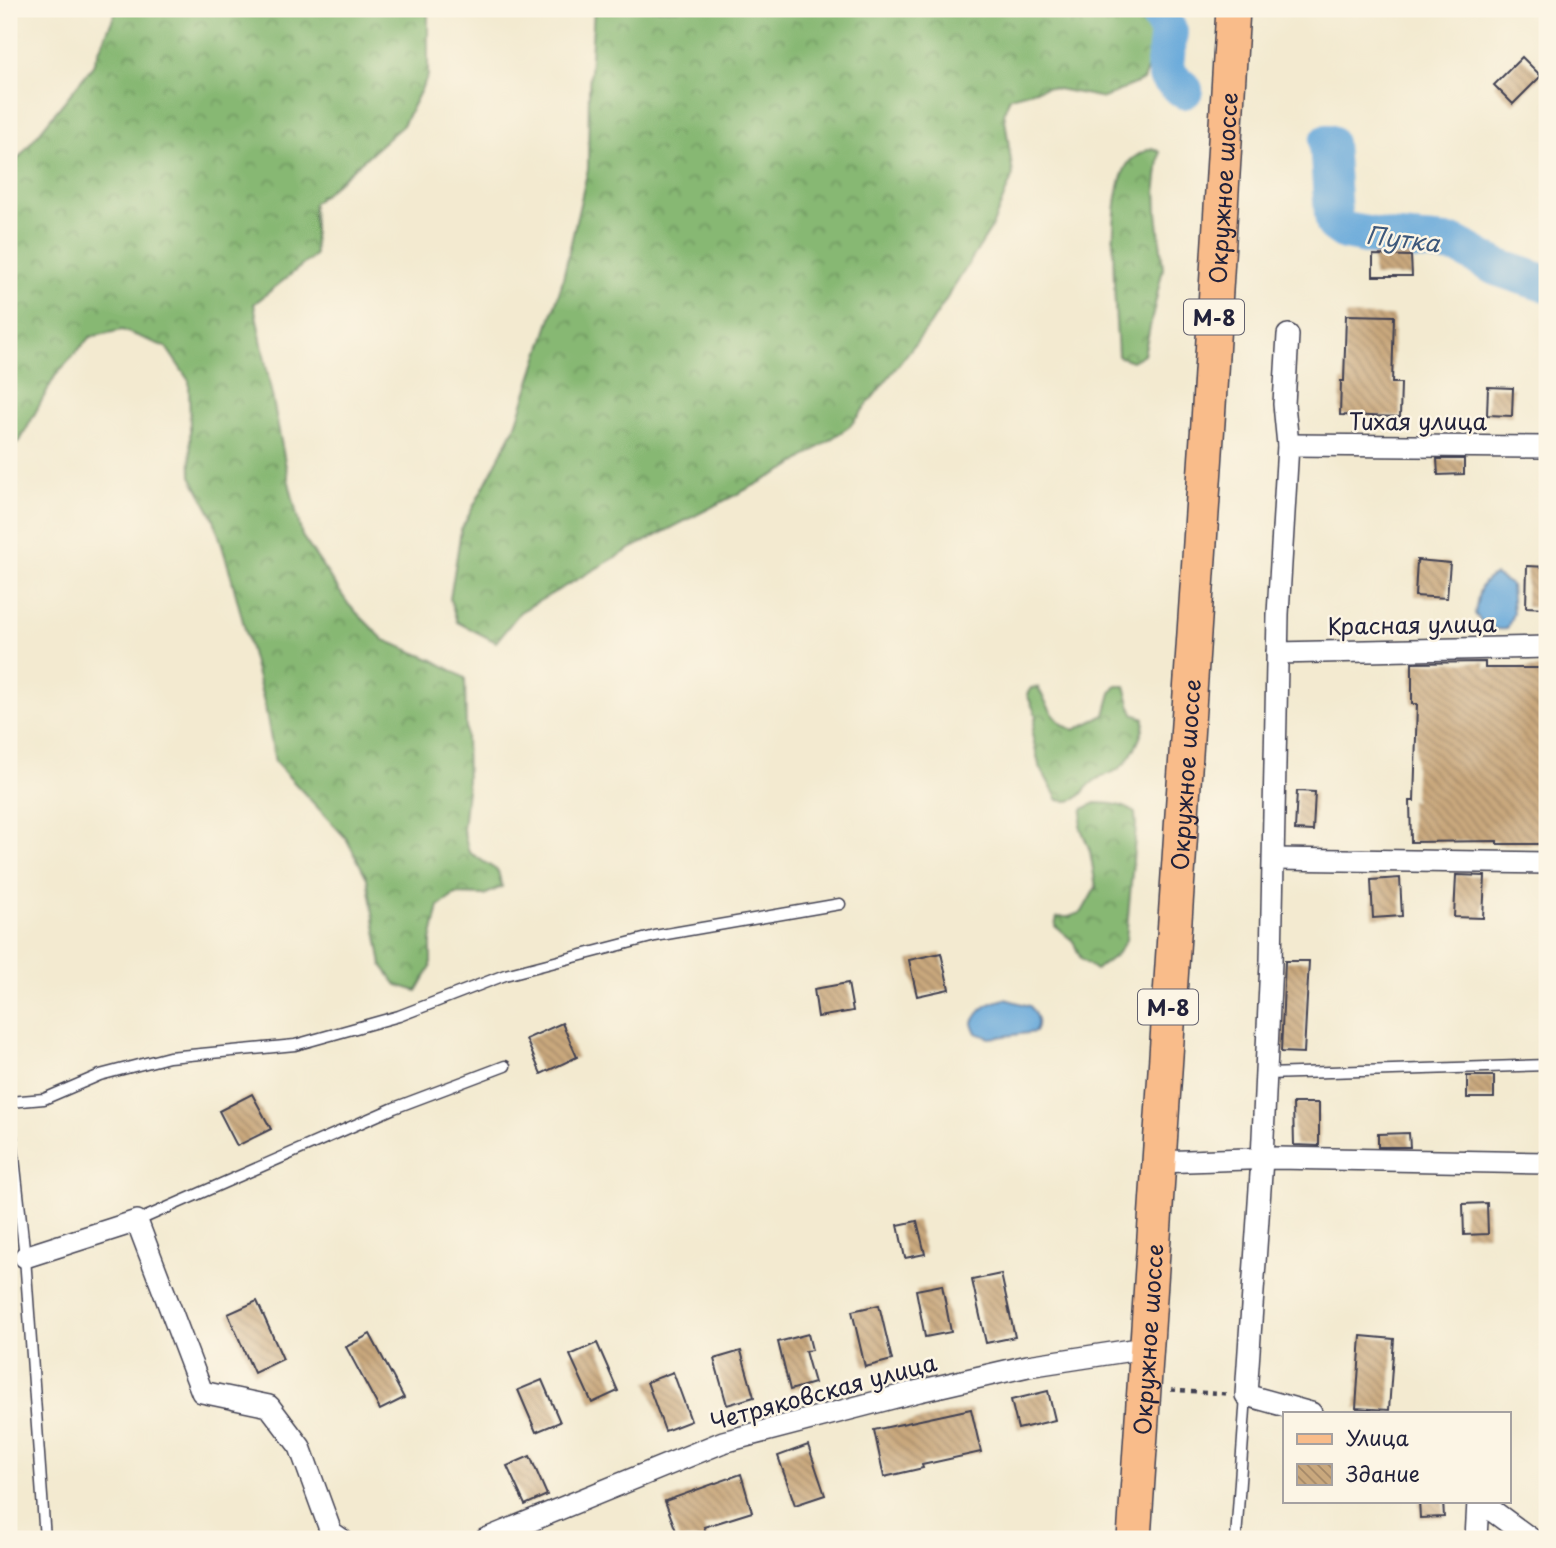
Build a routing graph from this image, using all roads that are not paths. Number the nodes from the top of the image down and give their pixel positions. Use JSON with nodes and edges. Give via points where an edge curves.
{"nodes":[{"id":1,"x":1233,"y":9,"type":"edge"},
{"id":2,"x":1288,"y":335,"type":"dead end"},
{"id":3,"x":1287,"y":445,"type":"junction"},
{"id":4,"x":1547,"y":447,"type":"edge"},
{"id":5,"x":1547,"y":647,"type":"edge"},
{"id":6,"x":1277,"y":653,"type":"junction"},
{"id":7,"x":1274,"y":859,"type":"junction"},
{"id":8,"x":1547,"y":863,"type":"edge"},
{"id":9,"x":840,"y":904,"type":"dead end"},
{"id":10,"x":1547,"y":1065,"type":"edge"},
{"id":11,"x":505,"y":1066,"type":"dead end"},
{"id":12,"x":1266,"y":1074,"type":"junction"},
{"id":13,"x":9,"y":1102,"type":"edge"},
{"id":14,"x":9,"y":1112,"type":"edge"},
{"id":15,"x":1262,"y":1158,"type":"junction"},
{"id":16,"x":1158,"y":1162,"type":"junction"},
{"id":17,"x":1547,"y":1163,"type":"edge"},
{"id":18,"x":137,"y":1221,"type":"junction"},
{"id":19,"x":25,"y":1257,"type":"junction"},
{"id":20,"x":1145,"y":1348,"type":"junction"},
{"id":21,"x":1246,"y":1395,"type":"junction"},
{"id":22,"x":1307,"y":1412,"type":"edge"},
{"id":23,"x":1479,"y":1502,"type":"edge"},
{"id":24,"x":1480,"y":1502,"type":"edge"},
{"id":25,"x":45,"y":1539,"type":"edge"},
{"id":26,"x":341,"y":1539,"type":"edge"},
{"id":27,"x":486,"y":1539,"type":"edge"},
{"id":28,"x":1134,"y":1539,"type":"edge"},
{"id":29,"x":1236,"y":1539,"type":"edge"},
{"id":30,"x":1476,"y":1539,"type":"edge"},
{"id":31,"x":1531,"y":1539,"type":"edge"}],
"edges":[{"from":1,"to":16,"type":"main road","name":"Окружное шоссе","number":"М-8"},
{"from":2,"to":3,"type":"street","via":[[1283,404]]},
{"from":3,"to":4,"type":"street","name":"Тихая улица"},
{"from":3,"to":6,"type":"street"},
{"from":5,"to":6,"type":"street","name":"Красная улица"},
{"from":6,"to":7,"type":"street"},
{"from":7,"to":8,"type":"street"},
{"from":7,"to":12,"type":"street"},
{"from":9,"to":13,"type":"lane","via":[[654,936],[505,975],[399,1016],[295,1045],[169,1057],[100,1075],[44,1099]]},
{"from":10,"to":12,"type":"lane"},
{"from":11,"to":18,"type":"lane","via":[[394,1108]]},
{"from":12,"to":15,"type":"street"},
{"from":14,"to":19,"type":"lane"},
{"from":15,"to":16,"type":"street"},
{"from":15,"to":17,"type":"street"},
{"from":15,"to":21,"type":"street"},
{"from":16,"to":20,"type":"main road","name":"Окружное шоссе","number":"М-8"},
{"from":18,"to":19,"type":"street"},
{"from":18,"to":26,"type":"street","via":[[202,1392],[269,1406],[300,1447],[331,1532]]},
{"from":19,"to":25,"type":"lane"},
{"from":20,"to":27,"type":"street","name":"Четряковская улица","via":[[1028,1366],[723,1442]]},
{"from":20,"to":28,"type":"main road","name":"Окружное шоссе","number":"М-8"},
{"from":21,"to":22,"type":"street"},
{"from":21,"to":29,"type":"lane"},
{"from":23,"to":30,"type":"street"},
{"from":24,"to":31,"type":"street"}]}
